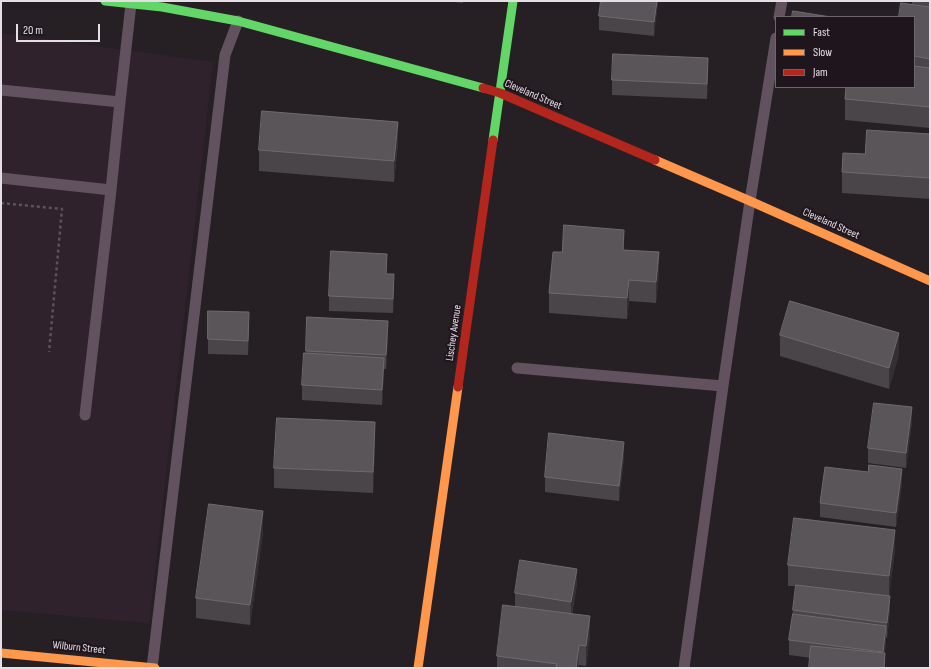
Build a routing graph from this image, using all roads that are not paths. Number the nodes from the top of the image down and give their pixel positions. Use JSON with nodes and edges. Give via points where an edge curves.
{"nodes":[{"id":1,"x":105,"y":1,"type":"edge"},
{"id":2,"x":513,"y":1,"type":"edge"},
{"id":3,"x":782,"y":1,"type":"edge"},
{"id":4,"x":131,"y":4,"type":"junction"},
{"id":5,"x":779,"y":16,"type":"edge"},
{"id":6,"x":238,"y":21,"type":"junction"},
{"id":7,"x":775,"y":44,"type":"edge"},
{"id":8,"x":1,"y":90,"type":"edge"},
{"id":9,"x":500,"y":93,"type":"junction"},
{"id":10,"x":120,"y":102,"type":"junction"},
{"id":11,"x":1,"y":178,"type":"edge"},
{"id":12,"x":111,"y":190,"type":"junction"},
{"id":13,"x":750,"y":201,"type":"junction"},
{"id":14,"x":930,"y":282,"type":"edge"},
{"id":15,"x":517,"y":368,"type":"dead end"},
{"id":16,"x":723,"y":386,"type":"junction"},
{"id":17,"x":85,"y":415,"type":"dead end"},
{"id":18,"x":1,"y":653,"type":"edge"},
{"id":19,"x":154,"y":668,"type":"edge"},
{"id":20,"x":418,"y":668,"type":"edge"},
{"id":21,"x":684,"y":668,"type":"edge"}],
"edges":[{"from":1,"to":4,"type":"main road","name":"Cleveland Street"},
{"from":2,"to":9,"type":"main road","name":"Lischey Avenue"},
{"from":3,"to":5,"type":"lane"},
{"from":4,"to":6,"type":"main road","name":"Cleveland Street"},
{"from":4,"to":10,"type":"lane"},
{"from":6,"to":9,"type":"main road","name":"Cleveland Street"},
{"from":6,"to":19,"type":"lane","via":[[225,55]]},
{"from":7,"to":13,"type":"lane"},
{"from":8,"to":10,"type":"lane"},
{"from":9,"to":13,"type":"main road","name":"Cleveland Street"},
{"from":9,"to":20,"type":"main road","name":"Lischey Avenue"},
{"from":10,"to":12,"type":"lane"},
{"from":11,"to":12,"type":"lane"},
{"from":12,"to":17,"type":"lane"},
{"from":13,"to":14,"type":"main road","name":"Cleveland Street"},
{"from":13,"to":16,"type":"lane"},
{"from":15,"to":16,"type":"lane"},
{"from":16,"to":21,"type":"lane"},
{"from":18,"to":19,"type":"main road","name":"Wilburn Street"}]}
